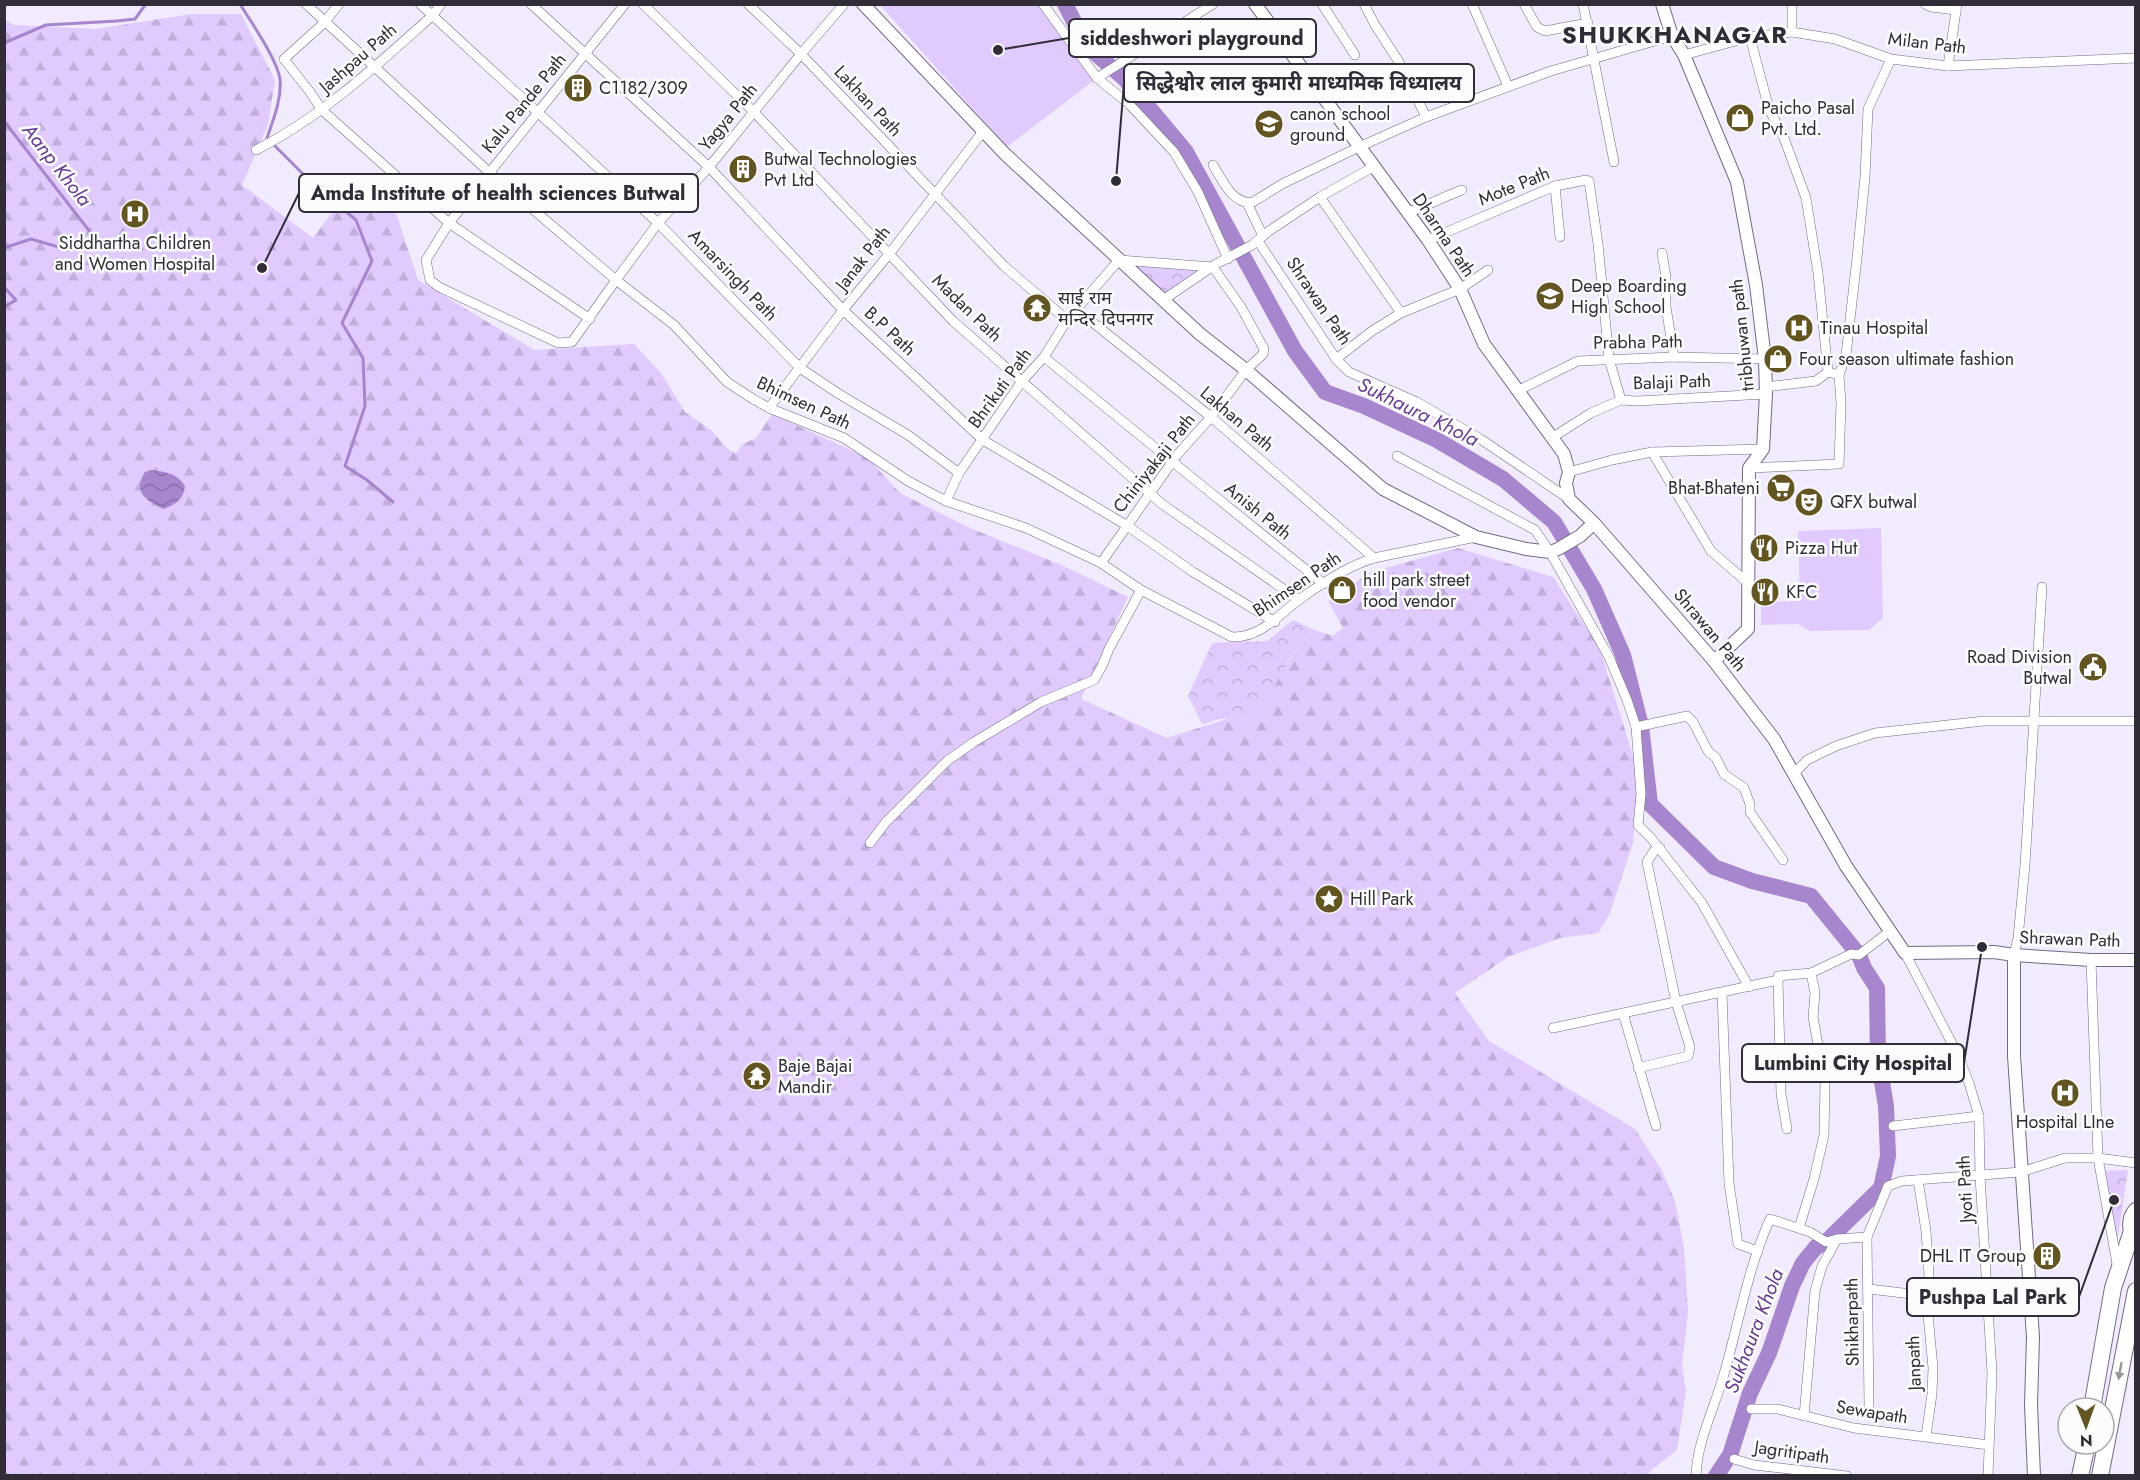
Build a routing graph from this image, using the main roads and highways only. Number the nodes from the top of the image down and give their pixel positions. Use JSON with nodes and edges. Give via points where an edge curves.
{"nodes":[{"id":1,"x":2134,"y":1219,"type":"edge"},
{"id":2,"x":2135,"y":1292,"type":"edge"},
{"id":3,"x":2094,"y":1396,"type":"edge"},
{"id":4,"x":2084,"y":1456,"type":"edge"},
{"id":5,"x":2080,"y":1476,"type":"edge"},
{"id":6,"x":2100,"y":1476,"type":"edge"}],
"edges":[{"from":1,"to":3,"type":"highway","via":[[2113,1288]]},
{"from":2,"to":6,"type":"highway","one_way":true},
{"from":4,"to":5,"type":"highway"}]}
